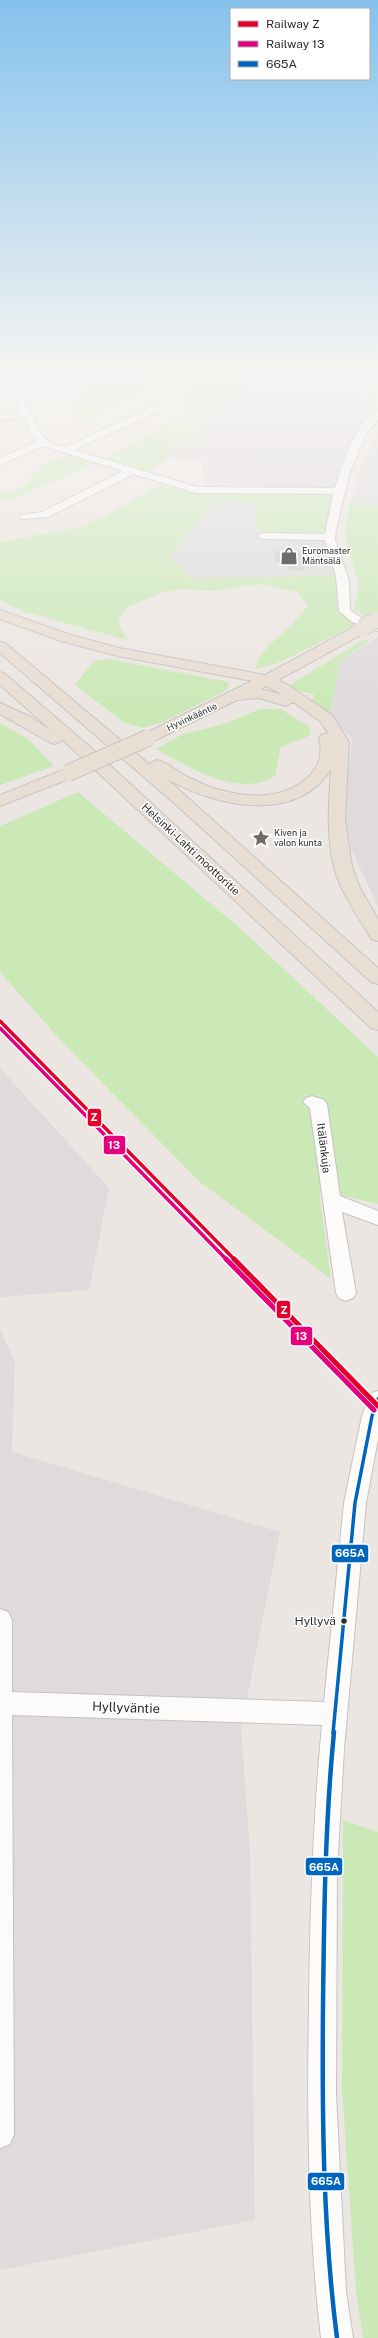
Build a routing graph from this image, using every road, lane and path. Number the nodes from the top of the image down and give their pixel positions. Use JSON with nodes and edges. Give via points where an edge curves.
{"nodes":[{"id":1,"x":107,"y":483,"type":"edge"},
{"id":2,"x":171,"y":483,"type":"edge"},
{"id":3,"x":342,"y":483,"type":"edge"},
{"id":4,"x":339,"y":491,"type":"junction"},
{"id":5,"x":24,"y":517,"type":"dead end"},
{"id":6,"x":262,"y":536,"type":"dead end"},
{"id":7,"x":330,"y":537,"type":"junction"},
{"id":8,"x":0,"y":614,"type":"edge"},
{"id":9,"x":378,"y":622,"type":"edge"},
{"id":10,"x":0,"y":646,"type":"edge"},
{"id":11,"x":322,"y":651,"type":"junction"},
{"id":12,"x":224,"y":671,"type":"junction"},
{"id":13,"x":0,"y":677,"type":"edge"},
{"id":14,"x":267,"y":680,"type":"junction"},
{"id":15,"x":46,"y":683,"type":"junction"},
{"id":16,"x":235,"y":696,"type":"junction"},
{"id":17,"x":0,"y":708,"type":"edge"},
{"id":18,"x":0,"y":801,"type":"edge"},
{"id":19,"x":189,"y":848,"type":"junction"},
{"id":20,"x":378,"y":936,"type":"edge"},
{"id":21,"x":378,"y":978,"type":"edge"},
{"id":22,"x":378,"y":1024,"type":"edge"},
{"id":23,"x":312,"y":1102,"type":"dead end"},
{"id":24,"x":331,"y":1200,"type":"junction"},
{"id":25,"x":378,"y":1218,"type":"edge"},
{"id":26,"x":346,"y":1294,"type":"dead end"},
{"id":27,"x":378,"y":1399,"type":"edge"},
{"id":28,"x":0,"y":1620,"type":"edge"},
{"id":29,"x":0,"y":1703,"type":"edge"},
{"id":30,"x":335,"y":1714,"type":"junction"},
{"id":31,"x":0,"y":2134,"type":"edge"},
{"id":32,"x":337,"y":2338,"type":"edge"}],
"edges":[{"from":1,"to":5,"type":"street","via":[[44,515]]},
{"from":2,"to":4,"type":"street","via":[[205,491]]},
{"from":3,"to":4,"type":"street"},
{"from":4,"to":7,"type":"street","via":[[331,518]]},
{"from":6,"to":7,"type":"street"},
{"from":7,"to":9,"type":"street","via":[[343,582],[343,608],[347,614]]},
{"from":8,"to":12,"type":"highway","via":[[66,638],[118,652]]},
{"from":9,"to":11,"type":"highway","name":"Hyvinkääntie","bridge":true},
{"from":10,"to":15,"type":"highway"},
{"from":11,"to":12,"type":"highway","via":[[268,670],[245,673]]},
{"from":11,"to":14,"type":"highway","name":"Hyvinkääntie"},
{"from":12,"to":14,"type":"highway"},
{"from":13,"to":19,"type":"highway","name":"Helsinki-Lahti moottoritie","via":[[83,749]]},
{"from":14,"to":16,"type":"highway","name":"Hyvinkääntie"},
{"from":14,"to":20,"type":"highway","via":[[326,718],[338,734],[341,753],[336,820],[338,845],[350,888]]},
{"from":15,"to":16,"type":"highway","via":[[159,767],[207,792],[236,800],[270,800],[297,792],[316,779],[328,761],[330,752],[325,733],[316,721],[278,697],[260,693]]},
{"from":15,"to":21,"type":"highway","via":[[180,799]]},
{"from":16,"to":18,"type":"highway","name":"Hyvinkääntie","bridge":true,"via":[[148,738]]},
{"from":17,"to":19,"type":"highway","via":[[60,742]]},
{"from":19,"to":22,"type":"highway","name":"Helsinki-Lahti moottoritie"},
{"from":23,"to":24,"type":"street","name":"Itälänkuja","via":[[318,1104]]},
{"from":24,"to":25,"type":"street"},
{"from":24,"to":26,"type":"street","name":"Itälänkuja"},
{"from":27,"to":30,"type":"street","via":[[372,1416],[355,1503]]},
{"from":28,"to":29,"type":"street"},
{"from":29,"to":30,"type":"street","name":"Hyllyväntie"},
{"from":29,"to":31,"type":"street"},
{"from":30,"to":32,"type":"street","via":[[322,1908],[322,2086],[331,2291]]}]}
